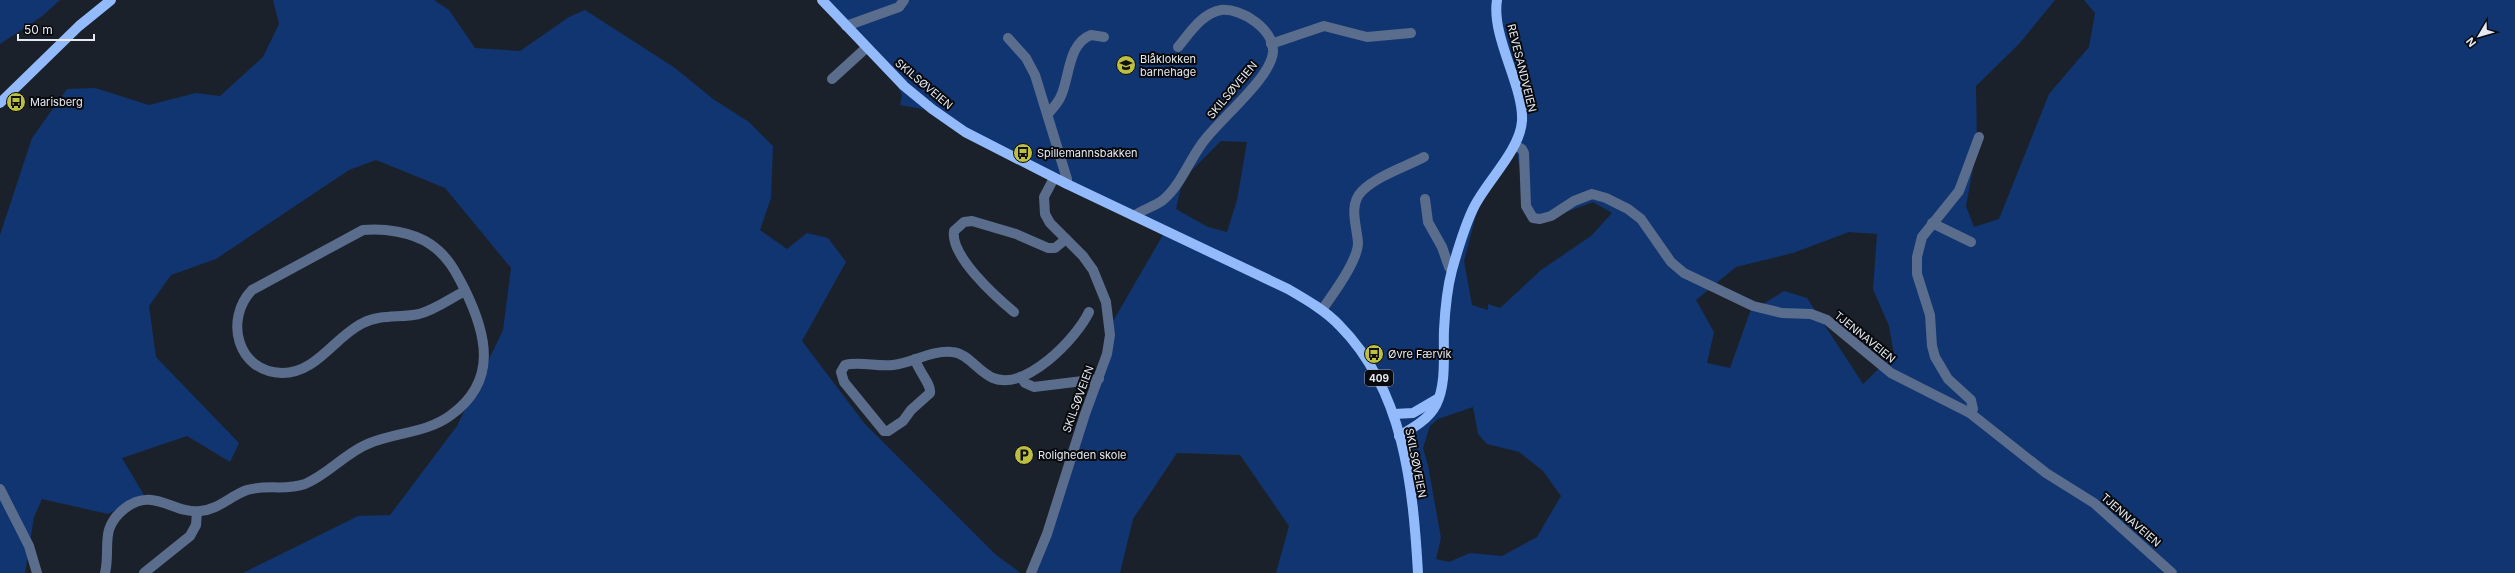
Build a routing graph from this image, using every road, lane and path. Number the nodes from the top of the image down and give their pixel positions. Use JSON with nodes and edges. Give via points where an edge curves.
{"nodes":[{"id":1,"x":111,"y":0,"type":"edge"},
{"id":2,"x":822,"y":0,"type":"edge"},
{"id":3,"x":904,"y":0,"type":"edge"},
{"id":4,"x":1497,"y":0,"type":"edge"},
{"id":5,"x":846,"y":26,"type":"junction"},
{"id":6,"x":1411,"y":33,"type":"dead end"},
{"id":7,"x":1104,"y":37,"type":"dead end"},
{"id":8,"x":1008,"y":38,"type":"dead end"},
{"id":9,"x":1271,"y":44,"type":"junction"},
{"id":10,"x":1178,"y":47,"type":"dead end"},
{"id":11,"x":866,"y":48,"type":"junction"},
{"id":12,"x":832,"y":79,"type":"dead end"},
{"id":13,"x":0,"y":103,"type":"edge"},
{"id":14,"x":1048,"y":114,"type":"junction"},
{"id":15,"x":1980,"y":137,"type":"dead end"},
{"id":16,"x":1515,"y":146,"type":"junction"},
{"id":17,"x":1424,"y":157,"type":"dead end"},
{"id":18,"x":1054,"y":178,"type":"junction"},
{"id":19,"x":1067,"y":184,"type":"junction"},
{"id":20,"x":1425,"y":199,"type":"dead end"},
{"id":21,"x":1134,"y":216,"type":"junction"},
{"id":22,"x":1932,"y":224,"type":"junction"},
{"id":23,"x":1066,"y":239,"type":"junction"},
{"id":24,"x":1971,"y":242,"type":"dead end"},
{"id":25,"x":1452,"y":268,"type":"junction"},
{"id":26,"x":466,"y":291,"type":"junction"},
{"id":27,"x":1322,"y":310,"type":"junction"},
{"id":28,"x":1014,"y":312,"type":"dead end"},
{"id":29,"x":1089,"y":312,"type":"dead end"},
{"id":30,"x":915,"y":360,"type":"junction"},
{"id":31,"x":1021,"y":378,"type":"junction"},
{"id":32,"x":1099,"y":379,"type":"junction"},
{"id":33,"x":1439,"y":397,"type":"junction"},
{"id":34,"x":1970,"y":413,"type":"junction"},
{"id":35,"x":1394,"y":414,"type":"junction"},
{"id":36,"x":1399,"y":436,"type":"junction"},
{"id":37,"x":0,"y":489,"type":"edge"},
{"id":38,"x":198,"y":512,"type":"junction"},
{"id":39,"x":36,"y":573,"type":"edge"},
{"id":40,"x":105,"y":573,"type":"edge"},
{"id":41,"x":144,"y":573,"type":"edge"},
{"id":42,"x":1031,"y":573,"type":"edge"},
{"id":43,"x":1418,"y":573,"type":"edge"},
{"id":44,"x":2172,"y":573,"type":"edge"}],
"edges":[{"from":1,"to":13,"type":"main road","via":[[79,26]]},
{"from":2,"to":5,"type":"main road","name":"SKILSØVEIEN","number":"409"},
{"from":3,"to":5,"type":"street","via":[[899,7]]},
{"from":4,"to":16,"type":"main road","name":"REVESANDVEIEN","via":[[1502,38],[1522,120]]},
{"from":5,"to":11,"type":"main road","name":"SKILSØVEIEN","number":"409"},
{"from":6,"to":9,"type":"street","via":[[1367,37],[1324,26]]},
{"from":7,"to":14,"type":"street","via":[[1091,35],[1081,41],[1069,66],[1059,99]]},
{"from":8,"to":14,"type":"street","via":[[1026,58],[1035,75]]},
{"from":9,"to":10,"type":"street","via":[[1266,31],[1255,21],[1244,15],[1221,10],[1202,19]]},
{"from":9,"to":21,"type":"street","name":"SKILSØVEIEN","via":[[1273,52],[1262,74],[1201,144],[1176,186],[1164,200]]},
{"from":11,"to":12,"type":"street"},
{"from":11,"to":18,"type":"main road","name":"SKILSØVEIEN","number":"409","via":[[904,86],[965,132]]},
{"from":14,"to":19,"type":"street"},
{"from":15,"to":22,"type":"street","via":[[1959,191]]},
{"from":16,"to":25,"type":"main road","name":"REVESANDVEIEN","via":[[1473,208]]},
{"from":16,"to":34,"type":"street","name":"TJENNAVEIEN","via":[[1522,149],[1524,154],[1526,206],[1533,218],[1551,216],[1574,201],[1592,194],[1606,198],[1641,219],[1671,262],[1684,273],[1753,306],[1811,314],[1827,320],[1891,373]]},
{"from":17,"to":27,"type":"street","via":[[1380,179],[1361,192],[1354,210],[1357,250]]},
{"from":18,"to":19,"type":"main road","name":"SKILSØVEIEN","number":"409"},
{"from":18,"to":23,"type":"street","name":"SKILSØVEIEN","via":[[1044,197],[1043,206],[1050,223]]},
{"from":19,"to":21,"type":"main road","name":"SKILSØVEIEN","number":"409"},
{"from":20,"to":25,"type":"street","via":[[1428,222],[1442,247],[1449,267]]},
{"from":21,"to":27,"type":"main road","name":"SKILSØVEIEN","number":"409","via":[[1288,289]]},
{"from":22,"to":24,"type":"street"},
{"from":22,"to":34,"type":"street","via":[[1922,237],[1917,257],[1917,274],[1930,314],[1935,357],[1948,379],[1971,400],[1973,409]]},
{"from":23,"to":28,"type":"street","via":[[1055,248],[1048,248],[1016,234],[972,221],[964,222],[954,231],[955,244],[982,285]]},
{"from":23,"to":32,"type":"street","name":"SKILSØVEIEN","via":[[1093,270],[1106,302],[1110,335],[1108,354]]},
{"from":25,"to":33,"type":"main road","name":"REVESANDVEIEN","via":[[1446,301]]},
{"from":26,"to":26,"type":"street","via":[[453,266],[431,244],[408,234],[375,229],[363,230],[252,290],[240,307],[236,332],[246,354],[258,366],[274,372],[296,371],[308,366],[361,324],[381,317],[422,313]]},
{"from":26,"to":38,"type":"street","via":[[483,331],[484,361],[473,391],[452,414],[426,429],[368,444],[304,484],[288,488],[254,488],[239,493],[219,506]]},
{"from":27,"to":35,"type":"main road","name":"SKILSØVEIEN","number":"409","via":[[1340,325],[1364,353],[1380,380]]},
{"from":29,"to":31,"type":"street","via":[[1082,326],[1068,343]]},
{"from":30,"to":30,"type":"street","via":[[917,369],[929,385],[930,393],[904,420],[888,431],[884,430],[875,423],[841,377],[845,365],[894,365]]},
{"from":30,"to":31,"type":"street","via":[[935,353],[959,353],[977,369],[994,378]]},
{"from":31,"to":32,"type":"street","via":[[1034,387]]},
{"from":32,"to":42,"type":"street","name":"SKILSØVEIEN","via":[[1084,414],[1047,534]]},
{"from":33,"to":35,"type":"main road","via":[[1414,413]]},
{"from":33,"to":36,"type":"main road","name":"REVESANDVEIEN","via":[[1430,414]]},
{"from":34,"to":44,"type":"street","name":"TJENNAVEIEN","via":[[2046,473],[2094,503]]},
{"from":35,"to":36,"type":"main road","name":"SKILSØVEIEN","number":"409"},
{"from":36,"to":43,"type":"main road","name":"SKILSØVEIEN","number":"409","via":[[1411,498]]},
{"from":37,"to":39,"type":"street","via":[[29,546]]},
{"from":38,"to":40,"type":"street","via":[[162,501],[149,500],[130,505],[118,515],[108,530]]},
{"from":38,"to":41,"type":"street","via":[[196,525],[190,536]]}]}
